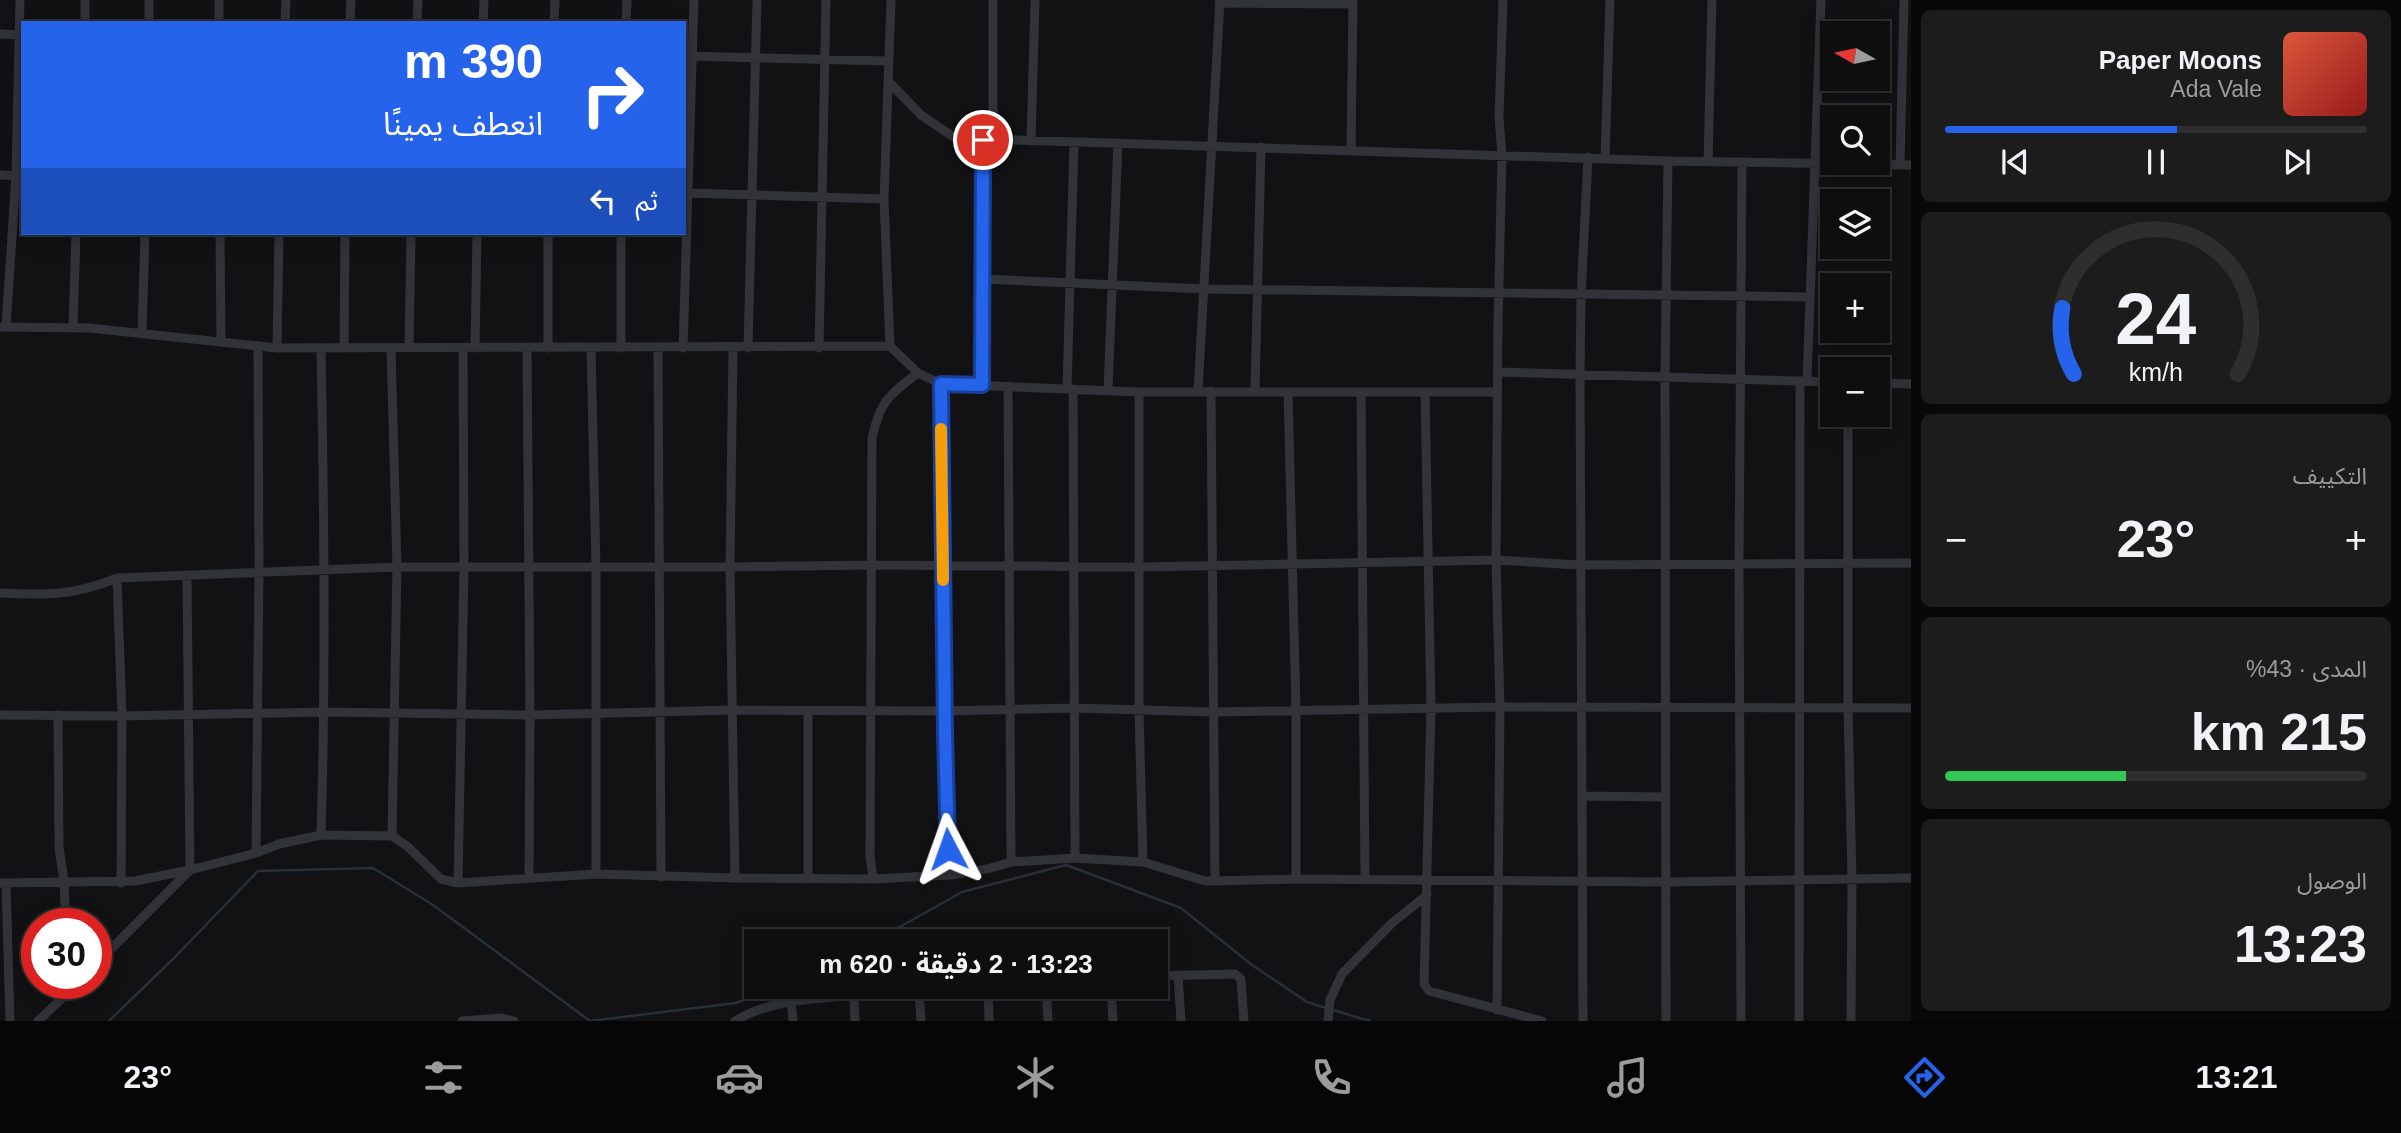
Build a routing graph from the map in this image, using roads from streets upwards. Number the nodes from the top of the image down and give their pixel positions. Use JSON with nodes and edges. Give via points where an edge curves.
{"nodes":[{"id":1,"x":20,"y":0,"type":"edge"},
{"id":2,"x":85,"y":0,"type":"edge"},
{"id":3,"x":149,"y":0,"type":"edge"},
{"id":4,"x":219,"y":0,"type":"edge"},
{"id":5,"x":286,"y":0,"type":"edge"},
{"id":6,"x":351,"y":0,"type":"edge"},
{"id":7,"x":418,"y":0,"type":"edge"},
{"id":8,"x":484,"y":0,"type":"edge"},
{"id":9,"x":555,"y":0,"type":"edge"},
{"id":10,"x":627,"y":0,"type":"edge"},
{"id":11,"x":694,"y":0,"type":"edge"},
{"id":12,"x":757,"y":0,"type":"edge"},
{"id":13,"x":826,"y":0,"type":"edge"},
{"id":14,"x":891,"y":0,"type":"edge"},
{"id":15,"x":993,"y":0,"type":"edge"},
{"id":16,"x":1035,"y":0,"type":"edge"},
{"id":17,"x":1503,"y":0,"type":"edge"},
{"id":18,"x":1610,"y":0,"type":"edge"},
{"id":19,"x":1712,"y":0,"type":"edge"},
{"id":20,"x":1821,"y":0,"type":"edge"},
{"id":21,"x":1904,"y":0,"type":"edge"},
{"id":22,"x":1219,"y":1,"type":"edge"},
{"id":23,"x":1353,"y":2,"type":"edge"},
{"id":24,"x":85,"y":21,"type":"edge"},
{"id":25,"x":149,"y":21,"type":"edge"},
{"id":26,"x":219,"y":21,"type":"edge"},
{"id":27,"x":285,"y":21,"type":"edge"},
{"id":28,"x":350,"y":21,"type":"edge"},
{"id":29,"x":417,"y":21,"type":"edge"},
{"id":30,"x":483,"y":21,"type":"edge"},
{"id":31,"x":554,"y":21,"type":"edge"},
{"id":32,"x":626,"y":21,"type":"edge"},
{"id":33,"x":0,"y":34,"type":"edge"},
{"id":34,"x":21,"y":35,"type":"edge"},
{"id":35,"x":688,"y":56,"type":"edge"},
{"id":36,"x":755,"y":58,"type":"junction"},
{"id":37,"x":824,"y":60,"type":"junction"},
{"id":38,"x":889,"y":61,"type":"junction"},
{"id":39,"x":888,"y":81,"type":"junction"},
{"id":40,"x":988,"y":140,"type":"junction"},
{"id":41,"x":1031,"y":141,"type":"junction"},
{"id":42,"x":1074,"y":142,"type":"junction"},
{"id":43,"x":1118,"y":143,"type":"junction"},
{"id":44,"x":1213,"y":145,"type":"junction"},
{"id":45,"x":1261,"y":147,"type":"junction"},
{"id":46,"x":1351,"y":150,"type":"junction"},
{"id":47,"x":1502,"y":156,"type":"junction"},
{"id":48,"x":1588,"y":157,"type":"junction"},
{"id":49,"x":1605,"y":159,"type":"junction"},
{"id":50,"x":1668,"y":161,"type":"junction"},
{"id":51,"x":1708,"y":162,"type":"junction"},
{"id":52,"x":1742,"y":163,"type":"junction"},
{"id":53,"x":1900,"y":164,"type":"junction"},
{"id":54,"x":1816,"y":165,"type":"junction"},
{"id":55,"x":1911,"y":165,"type":"edge"},
{"id":56,"x":0,"y":175,"type":"edge"},
{"id":57,"x":19,"y":176,"type":"edge"},
{"id":58,"x":686,"y":193,"type":"edge"},
{"id":59,"x":751,"y":195,"type":"junction"},
{"id":60,"x":821,"y":197,"type":"junction"},
{"id":61,"x":884,"y":199,"type":"junction"},
{"id":62,"x":76,"y":235,"type":"edge"},
{"id":63,"x":145,"y":235,"type":"edge"},
{"id":64,"x":220,"y":235,"type":"edge"},
{"id":65,"x":279,"y":235,"type":"edge"},
{"id":66,"x":345,"y":235,"type":"edge"},
{"id":67,"x":411,"y":235,"type":"edge"},
{"id":68,"x":477,"y":235,"type":"edge"},
{"id":69,"x":548,"y":235,"type":"edge"},
{"id":70,"x":621,"y":235,"type":"edge"},
{"id":71,"x":685,"y":235,"type":"edge"},
{"id":72,"x":983,"y":279,"type":"junction"},
{"id":73,"x":1070,"y":285,"type":"junction"},
{"id":74,"x":1112,"y":286,"type":"junction"},
{"id":75,"x":1204,"y":289,"type":"junction"},
{"id":76,"x":1259,"y":290,"type":"junction"},
{"id":77,"x":1500,"y":292,"type":"junction"},
{"id":78,"x":1581,"y":296,"type":"junction"},
{"id":79,"x":1665,"y":296,"type":"junction"},
{"id":80,"x":1740,"y":297,"type":"junction"},
{"id":81,"x":1811,"y":298,"type":"junction"},
{"id":82,"x":3,"y":327,"type":"edge"},
{"id":83,"x":73,"y":327,"type":"junction"},
{"id":84,"x":142,"y":333,"type":"junction"},
{"id":85,"x":221,"y":342,"type":"junction"},
{"id":86,"x":258,"y":346,"type":"junction"},
{"id":87,"x":890,"y":346,"type":"junction"},
{"id":88,"x":277,"y":348,"type":"junction"},
{"id":89,"x":321,"y":348,"type":"junction"},
{"id":90,"x":344,"y":348,"type":"junction"},
{"id":91,"x":409,"y":348,"type":"junction"},
{"id":92,"x":475,"y":348,"type":"junction"},
{"id":93,"x":548,"y":348,"type":"junction"},
{"id":94,"x":591,"y":348,"type":"junction"},
{"id":95,"x":621,"y":348,"type":"junction"},
{"id":96,"x":658,"y":348,"type":"junction"},
{"id":97,"x":683,"y":348,"type":"junction"},
{"id":98,"x":733,"y":348,"type":"junction"},
{"id":99,"x":748,"y":348,"type":"junction"},
{"id":100,"x":819,"y":348,"type":"junction"},
{"id":101,"x":391,"y":349,"type":"junction"},
{"id":102,"x":463,"y":349,"type":"junction"},
{"id":103,"x":527,"y":349,"type":"junction"},
{"id":104,"x":1498,"y":372,"type":"junction"},
{"id":105,"x":918,"y":373,"type":"junction"},
{"id":106,"x":1580,"y":374,"type":"junction"},
{"id":107,"x":1664,"y":377,"type":"junction"},
{"id":108,"x":1739,"y":379,"type":"junction"},
{"id":109,"x":1803,"y":381,"type":"junction"},
{"id":110,"x":1820,"y":382,"type":"edge"},
{"id":111,"x":1890,"y":383,"type":"edge"},
{"id":112,"x":941,"y":384,"type":"junction"},
{"id":113,"x":1911,"y":384,"type":"edge"},
{"id":114,"x":982,"y":385,"type":"junction"},
{"id":115,"x":1008,"y":386,"type":"junction"},
{"id":116,"x":1070,"y":389,"type":"junction"},
{"id":117,"x":1108,"y":390,"type":"junction"},
{"id":118,"x":1139,"y":391,"type":"junction"},
{"id":119,"x":1198,"y":391,"type":"junction"},
{"id":120,"x":1211,"y":391,"type":"junction"},
{"id":121,"x":1255,"y":391,"type":"junction"},
{"id":122,"x":1288,"y":392,"type":"junction"},
{"id":123,"x":1361,"y":392,"type":"junction"},
{"id":124,"x":1497,"y":392,"type":"junction"},
{"id":125,"x":1425,"y":393,"type":"junction"},
{"id":126,"x":1848,"y":427,"type":"edge"},
{"id":127,"x":1496,"y":560,"type":"junction"},
{"id":128,"x":1427,"y":561,"type":"junction"},
{"id":129,"x":1848,"y":562,"type":"junction"},
{"id":130,"x":1361,"y":563,"type":"junction"},
{"id":131,"x":1739,"y":563,"type":"junction"},
{"id":132,"x":1798,"y":563,"type":"junction"},
{"id":133,"x":1911,"y":563,"type":"edge"},
{"id":134,"x":1292,"y":564,"type":"junction"},
{"id":135,"x":1666,"y":564,"type":"junction"},
{"id":136,"x":872,"y":565,"type":"junction"},
{"id":137,"x":943,"y":565,"type":"junction"},
{"id":138,"x":1008,"y":565,"type":"junction"},
{"id":139,"x":1579,"y":565,"type":"junction"},
{"id":140,"x":1074,"y":566,"type":"junction"},
{"id":141,"x":1213,"y":566,"type":"junction"},
{"id":142,"x":397,"y":567,"type":"junction"},
{"id":143,"x":464,"y":567,"type":"junction"},
{"id":144,"x":528,"y":567,"type":"junction"},
{"id":145,"x":596,"y":567,"type":"junction"},
{"id":146,"x":659,"y":567,"type":"junction"},
{"id":147,"x":730,"y":567,"type":"junction"},
{"id":148,"x":1140,"y":567,"type":"junction"},
{"id":149,"x":326,"y":568,"type":"junction"},
{"id":150,"x":259,"y":571,"type":"junction"},
{"id":151,"x":187,"y":575,"type":"junction"},
{"id":152,"x":117,"y":578,"type":"junction"},
{"id":153,"x":0,"y":593,"type":"edge"},
{"id":154,"x":1582,"y":706,"type":"junction"},
{"id":155,"x":1500,"y":707,"type":"junction"},
{"id":156,"x":1667,"y":707,"type":"junction"},
{"id":157,"x":1739,"y":707,"type":"junction"},
{"id":158,"x":1798,"y":707,"type":"junction"},
{"id":159,"x":1848,"y":707,"type":"junction"},
{"id":160,"x":1074,"y":708,"type":"junction"},
{"id":161,"x":1431,"y":708,"type":"junction"},
{"id":162,"x":1911,"y":708,"type":"edge"},
{"id":163,"x":1010,"y":709,"type":"junction"},
{"id":164,"x":1139,"y":709,"type":"junction"},
{"id":165,"x":1362,"y":709,"type":"junction"},
{"id":166,"x":733,"y":710,"type":"junction"},
{"id":167,"x":872,"y":710,"type":"junction"},
{"id":168,"x":1296,"y":710,"type":"junction"},
{"id":169,"x":660,"y":711,"type":"junction"},
{"id":170,"x":944,"y":711,"type":"junction"},
{"id":171,"x":325,"y":712,"type":"junction"},
{"id":172,"x":808,"y":712,"type":"junction"},
{"id":173,"x":1213,"y":712,"type":"junction"},
{"id":174,"x":257,"y":713,"type":"junction"},
{"id":175,"x":460,"y":713,"type":"junction"},
{"id":176,"x":596,"y":713,"type":"junction"},
{"id":177,"x":394,"y":714,"type":"junction"},
{"id":178,"x":0,"y":715,"type":"edge"},
{"id":179,"x":58,"y":715,"type":"junction"},
{"id":180,"x":189,"y":715,"type":"junction"},
{"id":181,"x":530,"y":715,"type":"junction"},
{"id":182,"x":122,"y":716,"type":"junction"},
{"id":183,"x":1582,"y":796,"type":"junction"},
{"id":184,"x":1666,"y":797,"type":"junction"},
{"id":185,"x":321,"y":835,"type":"junction"},
{"id":186,"x":392,"y":836,"type":"junction"},
{"id":187,"x":256,"y":853,"type":"junction"},
{"id":188,"x":1074,"y":858,"type":"junction"},
{"id":189,"x":1011,"y":862,"type":"junction"},
{"id":190,"x":1143,"y":862,"type":"junction"},
{"id":191,"x":190,"y":870,"type":"junction"},
{"id":192,"x":596,"y":874,"type":"junction"},
{"id":193,"x":951,"y":874,"type":"junction"},
{"id":194,"x":529,"y":877,"type":"junction"},
{"id":195,"x":661,"y":877,"type":"junction"},
{"id":196,"x":735,"y":878,"type":"junction"},
{"id":197,"x":1911,"y":878,"type":"edge"},
{"id":198,"x":808,"y":879,"type":"junction"},
{"id":199,"x":873,"y":879,"type":"junction"},
{"id":200,"x":1296,"y":879,"type":"junction"},
{"id":201,"x":1799,"y":879,"type":"junction"},
{"id":202,"x":1852,"y":879,"type":"junction"},
{"id":203,"x":1365,"y":880,"type":"junction"},
{"id":204,"x":1427,"y":880,"type":"junction"},
{"id":205,"x":1740,"y":880,"type":"junction"},
{"id":206,"x":64,"y":881,"type":"junction"},
{"id":207,"x":1215,"y":881,"type":"junction"},
{"id":208,"x":1498,"y":881,"type":"junction"},
{"id":209,"x":1583,"y":881,"type":"junction"},
{"id":210,"x":1666,"y":882,"type":"junction"},
{"id":211,"x":3,"y":883,"type":"edge"},
{"id":212,"x":121,"y":883,"type":"junction"},
{"id":213,"x":458,"y":883,"type":"junction"},
{"id":214,"x":1427,"y":895,"type":"junction"},
{"id":215,"x":65,"y":908,"type":"edge"},
{"id":216,"x":112,"y":948,"type":"edge"},
{"id":217,"x":1168,"y":975,"type":"edge"},
{"id":218,"x":1178,"y":975,"type":"junction"},
{"id":219,"x":57,"y":999,"type":"edge"},
{"id":220,"x":816,"y":999,"type":"edge"},
{"id":221,"x":854,"y":999,"type":"edge"},
{"id":222,"x":920,"y":999,"type":"edge"},
{"id":223,"x":988,"y":999,"type":"edge"},
{"id":224,"x":1047,"y":999,"type":"edge"},
{"id":225,"x":1112,"y":999,"type":"edge"},
{"id":226,"x":791,"y":1001,"type":"junction"},
{"id":227,"x":1497,"y":1010,"type":"junction"},
{"id":228,"x":10,"y":1021,"type":"edge"},
{"id":229,"x":38,"y":1021,"type":"edge"},
{"id":230,"x":462,"y":1021,"type":"edge"},
{"id":231,"x":514,"y":1021,"type":"edge"},
{"id":232,"x":735,"y":1021,"type":"edge"},
{"id":233,"x":793,"y":1021,"type":"edge"},
{"id":234,"x":856,"y":1021,"type":"edge"},
{"id":235,"x":922,"y":1021,"type":"edge"},
{"id":236,"x":989,"y":1021,"type":"edge"},
{"id":237,"x":1048,"y":1021,"type":"edge"},
{"id":238,"x":1114,"y":1021,"type":"edge"},
{"id":239,"x":1181,"y":1021,"type":"edge"},
{"id":240,"x":1244,"y":1021,"type":"edge"},
{"id":241,"x":1328,"y":1021,"type":"edge"},
{"id":242,"x":1542,"y":1021,"type":"edge"},
{"id":243,"x":1583,"y":1021,"type":"edge"},
{"id":244,"x":1666,"y":1021,"type":"edge"},
{"id":245,"x":1741,"y":1021,"type":"edge"},
{"id":246,"x":1799,"y":1021,"type":"edge"},
{"id":247,"x":1851,"y":1021,"type":"edge"}],
"edges":[{"from":1,"to":34,"type":"street"},
{"from":2,"to":24,"type":"street"},
{"from":3,"to":25,"type":"street"},
{"from":4,"to":26,"type":"street"},
{"from":5,"to":27,"type":"street"},
{"from":6,"to":28,"type":"street"},
{"from":7,"to":29,"type":"street"},
{"from":8,"to":30,"type":"street"},
{"from":9,"to":31,"type":"street"},
{"from":10,"to":32,"type":"street"},
{"from":11,"to":35,"type":"street"},
{"from":12,"to":36,"type":"street"},
{"from":13,"to":37,"type":"street"},
{"from":14,"to":38,"type":"street"},
{"from":15,"to":40,"type":"street"},
{"from":16,"to":41,"type":"street"},
{"from":17,"to":47,"type":"street"},
{"from":18,"to":49,"type":"street"},
{"from":19,"to":51,"type":"street"},
{"from":20,"to":54,"type":"street"},
{"from":21,"to":53,"type":"street"},
{"from":22,"to":23,"type":"street"},
{"from":22,"to":44,"type":"street"},
{"from":23,"to":46,"type":"street"},
{"from":33,"to":34,"type":"street"},
{"from":34,"to":57,"type":"street"},
{"from":35,"to":36,"type":"street"},
{"from":35,"to":58,"type":"street"},
{"from":36,"to":37,"type":"street"},
{"from":36,"to":59,"type":"street"},
{"from":37,"to":38,"type":"street"},
{"from":37,"to":60,"type":"street"},
{"from":38,"to":39,"type":"street"},
{"from":39,"to":40,"type":"street","via":[[941,131],[955,138]]},
{"from":39,"to":61,"type":"street"},
{"from":40,"to":41,"type":"street"},
{"from":40,"to":72,"type":"street"},
{"from":41,"to":42,"type":"street"},
{"from":42,"to":43,"type":"street"},
{"from":42,"to":73,"type":"street"},
{"from":43,"to":44,"type":"street"},
{"from":43,"to":74,"type":"street"},
{"from":44,"to":45,"type":"street"},
{"from":44,"to":75,"type":"street"},
{"from":45,"to":46,"type":"street"},
{"from":45,"to":76,"type":"street"},
{"from":46,"to":47,"type":"street"},
{"from":47,"to":48,"type":"street"},
{"from":47,"to":77,"type":"street"},
{"from":48,"to":49,"type":"street"},
{"from":48,"to":78,"type":"street"},
{"from":49,"to":50,"type":"street"},
{"from":50,"to":51,"type":"street"},
{"from":50,"to":79,"type":"street"},
{"from":51,"to":52,"type":"street"},
{"from":52,"to":54,"type":"street"},
{"from":52,"to":80,"type":"street"},
{"from":53,"to":54,"type":"street"},
{"from":53,"to":55,"type":"street"},
{"from":54,"to":81,"type":"street"},
{"from":56,"to":57,"type":"street"},
{"from":57,"to":82,"type":"street"},
{"from":58,"to":59,"type":"street"},
{"from":59,"to":60,"type":"street"},
{"from":59,"to":99,"type":"street"},
{"from":60,"to":61,"type":"street"},
{"from":60,"to":100,"type":"street"},
{"from":61,"to":87,"type":"street"},
{"from":62,"to":83,"type":"street"},
{"from":63,"to":84,"type":"street"},
{"from":64,"to":85,"type":"street"},
{"from":65,"to":88,"type":"street"},
{"from":66,"to":90,"type":"street"},
{"from":67,"to":91,"type":"street"},
{"from":68,"to":92,"type":"street"},
{"from":69,"to":93,"type":"street"},
{"from":70,"to":95,"type":"street"},
{"from":71,"to":97,"type":"street"},
{"from":72,"to":73,"type":"street"},
{"from":72,"to":114,"type":"street"},
{"from":73,"to":74,"type":"street"},
{"from":73,"to":116,"type":"street"},
{"from":74,"to":75,"type":"street"},
{"from":74,"to":117,"type":"street"},
{"from":75,"to":76,"type":"street"},
{"from":75,"to":119,"type":"street"},
{"from":76,"to":77,"type":"street"},
{"from":76,"to":121,"type":"street"},
{"from":77,"to":78,"type":"street"},
{"from":77,"to":104,"type":"street"},
{"from":78,"to":79,"type":"street"},
{"from":78,"to":106,"type":"street"},
{"from":79,"to":80,"type":"street"},
{"from":79,"to":107,"type":"street"},
{"from":80,"to":81,"type":"street"},
{"from":80,"to":108,"type":"street"},
{"from":81,"to":109,"type":"street"},
{"from":82,"to":83,"type":"street"},
{"from":83,"to":84,"type":"street"},
{"from":84,"to":85,"type":"street"},
{"from":85,"to":86,"type":"street"},
{"from":86,"to":88,"type":"street"},
{"from":86,"to":150,"type":"street"},
{"from":87,"to":100,"type":"street"},
{"from":87,"to":105,"type":"street"},
{"from":88,"to":89,"type":"street"},
{"from":89,"to":90,"type":"street"},
{"from":89,"to":149,"type":"street"},
{"from":90,"to":101,"type":"street"},
{"from":91,"to":101,"type":"street"},
{"from":91,"to":102,"type":"street"},
{"from":92,"to":102,"type":"street"},
{"from":92,"to":103,"type":"street"},
{"from":93,"to":94,"type":"street"},
{"from":93,"to":103,"type":"street"},
{"from":94,"to":95,"type":"street"},
{"from":94,"to":145,"type":"street"},
{"from":95,"to":96,"type":"street"},
{"from":96,"to":97,"type":"street"},
{"from":96,"to":146,"type":"street"},
{"from":97,"to":98,"type":"street"},
{"from":98,"to":99,"type":"street"},
{"from":98,"to":147,"type":"street"},
{"from":99,"to":100,"type":"street"},
{"from":101,"to":142,"type":"street"},
{"from":102,"to":143,"type":"street"},
{"from":103,"to":144,"type":"street"},
{"from":104,"to":106,"type":"street"},
{"from":104,"to":124,"type":"street"},
{"from":105,"to":112,"type":"street"},
{"from":105,"to":136,"type":"street","via":[[889,395],[877,414],[872,438]]},
{"from":106,"to":107,"type":"street"},
{"from":106,"to":139,"type":"street"},
{"from":107,"to":108,"type":"street"},
{"from":107,"to":135,"type":"street"},
{"from":108,"to":109,"type":"street"},
{"from":108,"to":131,"type":"street"},
{"from":109,"to":110,"type":"street"},
{"from":109,"to":132,"type":"street"},
{"from":111,"to":113,"type":"street"},
{"from":112,"to":114,"type":"street"},
{"from":112,"to":137,"type":"street"},
{"from":114,"to":115,"type":"street"},
{"from":115,"to":116,"type":"street"},
{"from":115,"to":138,"type":"street"},
{"from":116,"to":117,"type":"street"},
{"from":116,"to":140,"type":"street"},
{"from":117,"to":118,"type":"street"},
{"from":118,"to":119,"type":"street"},
{"from":118,"to":148,"type":"street"},
{"from":119,"to":120,"type":"street"},
{"from":120,"to":121,"type":"street"},
{"from":120,"to":141,"type":"street"},
{"from":121,"to":122,"type":"street"},
{"from":122,"to":123,"type":"street"},
{"from":122,"to":134,"type":"street"},
{"from":123,"to":125,"type":"street"},
{"from":123,"to":130,"type":"street"},
{"from":124,"to":125,"type":"street"},
{"from":124,"to":127,"type":"street"},
{"from":125,"to":128,"type":"street"},
{"from":126,"to":129,"type":"street"},
{"from":127,"to":128,"type":"street"},
{"from":127,"to":139,"type":"street"},
{"from":127,"to":155,"type":"street"},
{"from":128,"to":130,"type":"street"},
{"from":128,"to":161,"type":"street"},
{"from":129,"to":132,"type":"street"},
{"from":129,"to":133,"type":"street"},
{"from":129,"to":159,"type":"street"},
{"from":130,"to":134,"type":"street"},
{"from":130,"to":165,"type":"street"},
{"from":131,"to":132,"type":"street"},
{"from":131,"to":135,"type":"street"},
{"from":131,"to":157,"type":"street"},
{"from":132,"to":158,"type":"street"},
{"from":134,"to":141,"type":"street"},
{"from":134,"to":168,"type":"street"},
{"from":135,"to":139,"type":"street"},
{"from":135,"to":156,"type":"street"},
{"from":136,"to":137,"type":"street"},
{"from":136,"to":147,"type":"street"},
{"from":136,"to":167,"type":"street"},
{"from":137,"to":138,"type":"street"},
{"from":137,"to":170,"type":"street"},
{"from":138,"to":140,"type":"street"},
{"from":138,"to":163,"type":"street"},
{"from":139,"to":154,"type":"street"},
{"from":140,"to":148,"type":"street"},
{"from":140,"to":160,"type":"street"},
{"from":141,"to":148,"type":"street"},
{"from":141,"to":173,"type":"street"},
{"from":142,"to":143,"type":"street"},
{"from":142,"to":149,"type":"street"},
{"from":142,"to":177,"type":"street"},
{"from":143,"to":144,"type":"street"},
{"from":143,"to":175,"type":"street"},
{"from":144,"to":145,"type":"street"},
{"from":144,"to":181,"type":"street"},
{"from":145,"to":146,"type":"street"},
{"from":145,"to":176,"type":"street"},
{"from":146,"to":147,"type":"street"},
{"from":146,"to":169,"type":"street"},
{"from":147,"to":166,"type":"street"},
{"from":148,"to":164,"type":"street"},
{"from":149,"to":150,"type":"street"},
{"from":149,"to":171,"type":"street"},
{"from":150,"to":151,"type":"street"},
{"from":150,"to":174,"type":"street"},
{"from":151,"to":152,"type":"street"},
{"from":151,"to":180,"type":"street"},
{"from":152,"to":153,"type":"street","via":[[88,590],[47,595]]},
{"from":152,"to":182,"type":"street"},
{"from":154,"to":155,"type":"street"},
{"from":154,"to":156,"type":"street"},
{"from":154,"to":183,"type":"street"},
{"from":155,"to":161,"type":"street"},
{"from":155,"to":208,"type":"street"},
{"from":156,"to":157,"type":"street"},
{"from":156,"to":184,"type":"street"},
{"from":157,"to":158,"type":"street"},
{"from":157,"to":205,"type":"street"},
{"from":158,"to":159,"type":"street"},
{"from":158,"to":201,"type":"street"},
{"from":159,"to":162,"type":"street"},
{"from":159,"to":202,"type":"street"},
{"from":160,"to":163,"type":"street"},
{"from":160,"to":164,"type":"street"},
{"from":160,"to":188,"type":"street"},
{"from":161,"to":165,"type":"street"},
{"from":161,"to":204,"type":"street"},
{"from":163,"to":170,"type":"street"},
{"from":163,"to":189,"type":"street"},
{"from":164,"to":173,"type":"street"},
{"from":164,"to":190,"type":"street"},
{"from":165,"to":168,"type":"street"},
{"from":165,"to":203,"type":"street"},
{"from":166,"to":169,"type":"street"},
{"from":166,"to":172,"type":"street"},
{"from":166,"to":196,"type":"street"},
{"from":167,"to":170,"type":"street"},
{"from":167,"to":172,"type":"street"},
{"from":167,"to":199,"type":"street"},
{"from":168,"to":173,"type":"street"},
{"from":168,"to":200,"type":"street"},
{"from":169,"to":176,"type":"street"},
{"from":169,"to":195,"type":"street"},
{"from":170,"to":193,"type":"street"},
{"from":171,"to":174,"type":"street"},
{"from":171,"to":177,"type":"street"},
{"from":171,"to":185,"type":"street"},
{"from":172,"to":198,"type":"street"},
{"from":173,"to":207,"type":"street"},
{"from":174,"to":180,"type":"street"},
{"from":174,"to":187,"type":"street"},
{"from":175,"to":177,"type":"street"},
{"from":175,"to":181,"type":"street"},
{"from":175,"to":213,"type":"street"},
{"from":176,"to":181,"type":"street"},
{"from":176,"to":192,"type":"street"},
{"from":177,"to":186,"type":"street"},
{"from":178,"to":179,"type":"street"},
{"from":179,"to":182,"type":"street"},
{"from":179,"to":206,"type":"street","via":[[59,848]]},
{"from":180,"to":182,"type":"street"},
{"from":180,"to":191,"type":"street"},
{"from":181,"to":194,"type":"street"},
{"from":182,"to":212,"type":"street"},
{"from":183,"to":184,"type":"street"},
{"from":183,"to":209,"type":"street"},
{"from":184,"to":210,"type":"street"},
{"from":185,"to":186,"type":"street"},
{"from":185,"to":187,"type":"street"},
{"from":186,"to":213,"type":"street","via":[[441,879]]},
{"from":187,"to":191,"type":"street"},
{"from":188,"to":189,"type":"street"},
{"from":188,"to":190,"type":"street"},
{"from":189,"to":193,"type":"street"},
{"from":190,"to":207,"type":"street"},
{"from":191,"to":212,"type":"street"},
{"from":191,"to":216,"type":"street"},
{"from":192,"to":194,"type":"street"},
{"from":192,"to":195,"type":"street"},
{"from":193,"to":199,"type":"street"},
{"from":194,"to":213,"type":"street"},
{"from":195,"to":196,"type":"street"},
{"from":196,"to":198,"type":"street"},
{"from":197,"to":202,"type":"street"},
{"from":198,"to":199,"type":"street"},
{"from":200,"to":203,"type":"street"},
{"from":200,"to":207,"type":"street"},
{"from":201,"to":202,"type":"street"},
{"from":201,"to":205,"type":"street"},
{"from":201,"to":246,"type":"street"},
{"from":202,"to":247,"type":"street"},
{"from":203,"to":204,"type":"street"},
{"from":204,"to":208,"type":"street"},
{"from":204,"to":214,"type":"street"},
{"from":205,"to":210,"type":"street"},
{"from":205,"to":245,"type":"street"},
{"from":206,"to":211,"type":"street"},
{"from":206,"to":212,"type":"street"},
{"from":206,"to":215,"type":"street"},
{"from":208,"to":209,"type":"street"},
{"from":208,"to":227,"type":"street"},
{"from":209,"to":210,"type":"street"},
{"from":209,"to":243,"type":"street"},
{"from":210,"to":244,"type":"street"},
{"from":211,"to":228,"type":"street"},
{"from":214,"to":227,"type":"street","via":[[1424,984],[1429,991]]},
{"from":214,"to":241,"type":"street","via":[[1342,974],[1330,1000]]},
{"from":217,"to":218,"type":"street"},
{"from":218,"to":239,"type":"street"},
{"from":218,"to":240,"type":"street","via":[[1235,974],[1241,979]]},
{"from":219,"to":229,"type":"street"},
{"from":220,"to":226,"type":"street"},
{"from":221,"to":234,"type":"street"},
{"from":222,"to":235,"type":"street"},
{"from":223,"to":236,"type":"street"},
{"from":224,"to":237,"type":"street"},
{"from":225,"to":238,"type":"street"},
{"from":226,"to":232,"type":"street"},
{"from":226,"to":233,"type":"street"},
{"from":227,"to":242,"type":"street"},
{"from":230,"to":231,"type":"street"}]}
